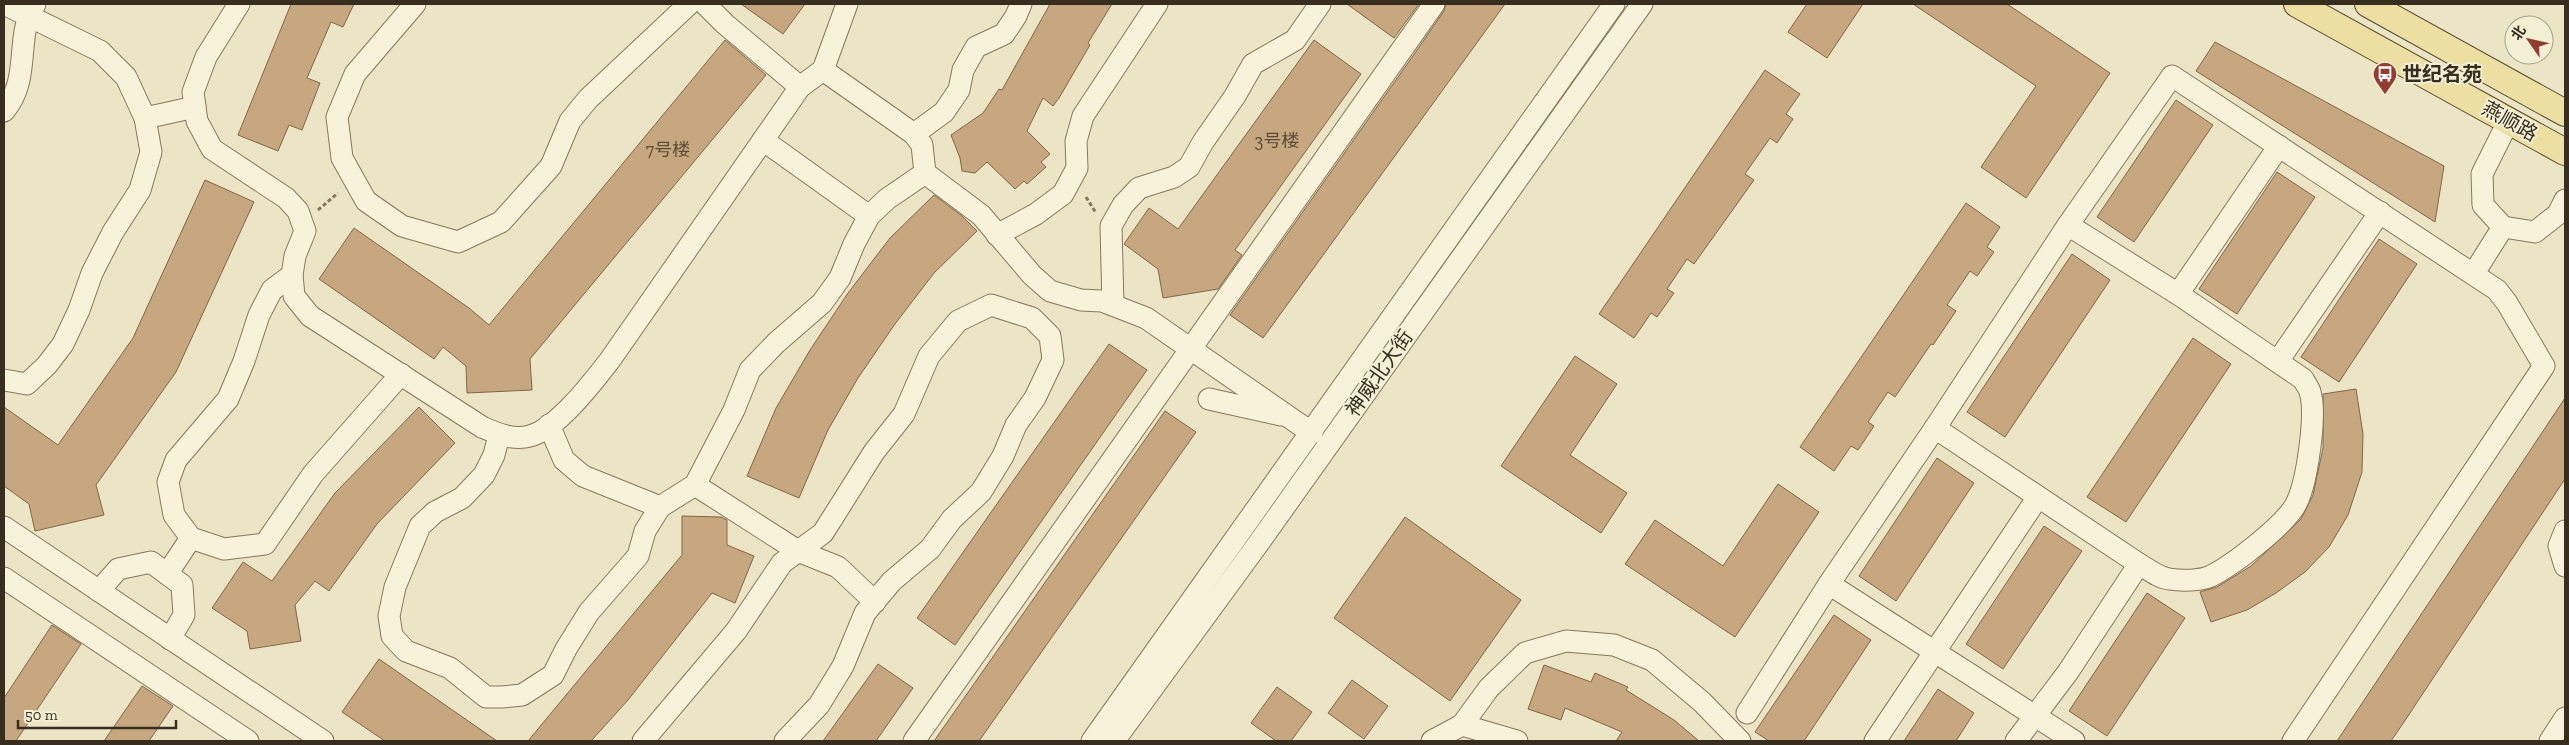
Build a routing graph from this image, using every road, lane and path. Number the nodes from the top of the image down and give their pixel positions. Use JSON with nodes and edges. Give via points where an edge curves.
{"nodes":[{"id":1,"x":4,"y":4,"type":"edge"},
{"id":2,"x":239,"y":4,"type":"edge"},
{"id":3,"x":415,"y":4,"type":"edge"},
{"id":4,"x":689,"y":4,"type":"edge"},
{"id":5,"x":705,"y":4,"type":"edge"},
{"id":6,"x":847,"y":4,"type":"edge"},
{"id":7,"x":1021,"y":4,"type":"edge"},
{"id":8,"x":1156,"y":4,"type":"edge"},
{"id":9,"x":1320,"y":4,"type":"edge"},
{"id":10,"x":1434,"y":4,"type":"edge"},
{"id":11,"x":1614,"y":4,"type":"edge"},
{"id":12,"x":1642,"y":4,"type":"edge"},
{"id":13,"x":2297,"y":4,"type":"edge"},
{"id":14,"x":2368,"y":4,"type":"edge"},
{"id":15,"x":32,"y":9,"type":"edge"},
{"id":16,"x":823,"y":70,"type":"junction"},
{"id":17,"x":800,"y":87,"type":"junction"},
{"id":18,"x":195,"y":107,"type":"junction"},
{"id":19,"x":4,"y":111,"type":"edge"},
{"id":20,"x":2565,"y":113,"type":"edge"},
{"id":21,"x":145,"y":118,"type":"junction"},
{"id":22,"x":2508,"y":120,"type":"junction"},
{"id":23,"x":914,"y":134,"type":"junction"},
{"id":24,"x":764,"y":140,"type":"junction"},
{"id":25,"x":2279,"y":146,"type":"junction"},
{"id":26,"x":2565,"y":152,"type":"edge"},
{"id":27,"x":925,"y":173,"type":"junction"},
{"id":28,"x":1072,"y":178,"type":"junction"},
{"id":29,"x":354,"y":179,"type":"junction"},
{"id":30,"x":2565,"y":200,"type":"edge"},
{"id":31,"x":2380,"y":212,"type":"junction"},
{"id":32,"x":870,"y":216,"type":"junction"},
{"id":33,"x":2228,"y":221,"type":"dead end"},
{"id":34,"x":303,"y":224,"type":"junction"},
{"id":35,"x":2068,"y":225,"type":"junction"},
{"id":36,"x":1111,"y":226,"type":"junction"},
{"id":37,"x":2503,"y":227,"type":"junction"},
{"id":38,"x":997,"y":235,"type":"junction"},
{"id":39,"x":2474,"y":273,"type":"junction"},
{"id":40,"x":292,"y":275,"type":"junction"},
{"id":41,"x":1050,"y":291,"type":"junction"},
{"id":42,"x":2178,"y":294,"type":"junction"},
{"id":43,"x":1113,"y":305,"type":"junction"},
{"id":44,"x":1032,"y":318,"type":"junction"},
{"id":45,"x":1190,"y":348,"type":"junction"},
{"id":46,"x":2278,"y":361,"type":"junction"},
{"id":47,"x":401,"y":374,"type":"junction"},
{"id":48,"x":4,"y":380,"type":"edge"},
{"id":49,"x":1209,"y":399,"type":"dead end"},
{"id":50,"x":1288,"y":416,"type":"junction"},
{"id":51,"x":549,"y":425,"type":"junction"},
{"id":52,"x":1935,"y":428,"type":"junction"},
{"id":53,"x":1312,"y":433,"type":"junction"},
{"id":54,"x":499,"y":434,"type":"junction"},
{"id":55,"x":695,"y":485,"type":"junction"},
{"id":56,"x":2038,"y":498,"type":"junction"},
{"id":57,"x":660,"y":507,"type":"junction"},
{"id":58,"x":4,"y":527,"type":"edge"},
{"id":59,"x":2565,"y":531,"type":"edge"},
{"id":60,"x":191,"y":538,"type":"junction"},
{"id":61,"x":798,"y":551,"type":"junction"},
{"id":62,"x":2139,"y":564,"type":"junction"},
{"id":63,"x":2565,"y":566,"type":"edge"},
{"id":64,"x":167,"y":574,"type":"junction"},
{"id":65,"x":4,"y":578,"type":"edge"},
{"id":66,"x":1830,"y":584,"type":"junction"},
{"id":67,"x":99,"y":591,"type":"junction"},
{"id":68,"x":875,"y":602,"type":"junction"},
{"id":69,"x":170,"y":638,"type":"junction"},
{"id":70,"x":1935,"y":651,"type":"junction"},
{"id":71,"x":1747,"y":713,"type":"dead end"},
{"id":72,"x":2033,"y":715,"type":"junction"},
{"id":73,"x":2565,"y":718,"type":"edge"},
{"id":74,"x":1462,"y":725,"type":"junction"},
{"id":75,"x":248,"y":741,"type":"edge"},
{"id":76,"x":323,"y":741,"type":"edge"},
{"id":77,"x":643,"y":741,"type":"edge"},
{"id":78,"x":785,"y":741,"type":"edge"},
{"id":79,"x":914,"y":741,"type":"edge"},
{"id":80,"x":1092,"y":741,"type":"edge"},
{"id":81,"x":1114,"y":741,"type":"edge"},
{"id":82,"x":1432,"y":741,"type":"edge"},
{"id":83,"x":1517,"y":741,"type":"edge"},
{"id":84,"x":1740,"y":741,"type":"edge"},
{"id":85,"x":1875,"y":741,"type":"edge"},
{"id":86,"x":2016,"y":741,"type":"edge"},
{"id":87,"x":2074,"y":741,"type":"edge"},
{"id":88,"x":2292,"y":741,"type":"edge"},
{"id":89,"x":2550,"y":741,"type":"edge"}],
"edges":[{"from":1,"to":15,"type":"street"},
{"from":2,"to":18,"type":"street","via":[[206,57],[193,92]]},
{"from":3,"to":29,"type":"street","via":[[355,74],[337,117],[342,158]]},
{"from":4,"to":29,"type":"street","via":[[588,99],[570,121],[551,166],[501,222],[458,242],[402,226],[366,201]]},
{"from":5,"to":17,"type":"street"},
{"from":6,"to":16,"type":"street"},
{"from":7,"to":23,"type":"street","via":[[1004,34],[976,47],[963,70],[960,90],[944,112]]},
{"from":8,"to":28,"type":"street","via":[[1083,116],[1076,141],[1077,168]]},
{"from":9,"to":36,"type":"street","via":[[1296,40],[1253,64],[1190,167],[1139,188],[1123,205]]},
{"from":10,"to":45,"type":"street"},
{"from":11,"to":53,"type":"street","name":"神威北大街"},
{"from":12,"to":81,"type":"street","name":"神威北大街"},
{"from":13,"to":22,"type":"main road","name":"燕顺路"},
{"from":14,"to":20,"type":"main road","name":"燕顺路"},
{"from":15,"to":19,"type":"street","via":[[23,50],[23,71],[11,103]]},
{"from":15,"to":21,"type":"street","via":[[100,52],[126,77]]},
{"from":16,"to":17,"type":"street"},
{"from":16,"to":23,"type":"street"},
{"from":17,"to":24,"type":"street"},
{"from":18,"to":21,"type":"street"},
{"from":18,"to":34,"type":"street","via":[[197,121],[212,149],[286,198],[298,211]]},
{"from":21,"to":48,"type":"street","via":[[152,152],[140,190],[92,273],[63,344],[27,384]]},
{"from":22,"to":26,"type":"main road","name":"燕顺路"},
{"from":22,"to":37,"type":"street","via":[[2482,174],[2483,205]]},
{"from":23,"to":27,"type":"street","via":[[922,144]]},
{"from":24,"to":32,"type":"street"},
{"from":24,"to":51,"type":"street","via":[[610,360],[579,400]]},
{"from":25,"to":31,"type":"street"},
{"from":25,"to":33,"type":"street"},
{"from":25,"to":35,"type":"street","via":[[2172,76]]},
{"from":25,"to":42,"type":"street"},
{"from":27,"to":32,"type":"street","via":[[887,199]]},
{"from":27,"to":38,"type":"street","via":[[981,215]]},
{"from":28,"to":36,"type":"path","via":[[1101,219]]},
{"from":28,"to":38,"type":"street","via":[[1062,194],[1036,214]]},
{"from":29,"to":34,"type":"path"},
{"from":30,"to":37,"type":"street","via":[[2558,214],[2534,232]]},
{"from":31,"to":39,"type":"street"},
{"from":31,"to":46,"type":"street"},
{"from":32,"to":55,"type":"street","via":[[840,278],[822,303],[750,370],[734,410]]},
{"from":34,"to":40,"type":"street","via":[[305,231],[295,256]]},
{"from":35,"to":42,"type":"street"},
{"from":35,"to":52,"type":"street"},
{"from":36,"to":43,"type":"street"},
{"from":37,"to":39,"type":"street"},
{"from":38,"to":41,"type":"street"},
{"from":39,"to":88,"type":"street","via":[[2508,303],[2544,366]]},
{"from":40,"to":47,"type":"street","via":[[294,296],[310,316]]},
{"from":40,"to":60,"type":"street","via":[[272,290],[259,315],[228,399],[176,460],[168,482],[174,515]]},
{"from":41,"to":43,"type":"street"},
{"from":41,"to":44,"type":"street"},
{"from":42,"to":46,"type":"street"},
{"from":43,"to":45,"type":"street","via":[[1146,318]]},
{"from":44,"to":61,"type":"street","via":[[991,305],[958,321],[929,356],[904,414],[874,452],[823,533]]},
{"from":44,"to":68,"type":"street","via":[[1050,336],[1053,360],[1035,398],[1016,425],[1003,456],[981,492],[952,519],[930,549],[892,581]]},
{"from":45,"to":50,"type":"street"},
{"from":45,"to":79,"type":"street"},
{"from":46,"to":62,"type":"street","via":[[2303,379],[2310,393],[2312,429],[2306,473],[2297,502],[2285,520],[2210,577],[2168,579]]},
{"from":47,"to":54,"type":"street","via":[[482,427]]},
{"from":47,"to":60,"type":"street","via":[[313,474],[265,544],[224,549]]},
{"from":49,"to":50,"type":"street"},
{"from":50,"to":53,"type":"street"},
{"from":51,"to":54,"type":"street","via":[[530,436]]},
{"from":51,"to":57,"type":"street","via":[[564,460],[583,476]]},
{"from":52,"to":56,"type":"street"},
{"from":52,"to":66,"type":"street"},
{"from":53,"to":80,"type":"street","name":"神威北大街"},
{"from":54,"to":57,"type":"street","via":[[494,455],[484,475],[462,498],[435,512],[420,526],[395,586],[389,616],[392,636],[406,651],[450,668],[486,696],[522,695],[553,675],[589,612],[638,556],[645,531]]},
{"from":55,"to":57,"type":"street"},
{"from":55,"to":61,"type":"street"},
{"from":56,"to":62,"type":"street"},
{"from":56,"to":70,"type":"street"},
{"from":58,"to":67,"type":"street"},
{"from":59,"to":63,"type":"street","via":[[2559,546]]},
{"from":60,"to":64,"type":"street"},
{"from":61,"to":68,"type":"street","via":[[838,567]]},
{"from":61,"to":77,"type":"street","via":[[782,562],[736,631]]},
{"from":62,"to":72,"type":"street","via":[[2068,672]]},
{"from":64,"to":67,"type":"street","via":[[151,562],[118,569]]},
{"from":64,"to":69,"type":"street","via":[[182,585],[184,615]]},
{"from":65,"to":75,"type":"street"},
{"from":66,"to":70,"type":"street"},
{"from":66,"to":71,"type":"street"},
{"from":67,"to":69,"type":"street"},
{"from":68,"to":78,"type":"street","via":[[865,613],[843,666],[819,705]]},
{"from":69,"to":76,"type":"street"},
{"from":70,"to":72,"type":"street"},
{"from":70,"to":85,"type":"street"},
{"from":72,"to":86,"type":"street"},
{"from":72,"to":87,"type":"street"},
{"from":73,"to":89,"type":"street"},
{"from":74,"to":82,"type":"street"},
{"from":74,"to":83,"type":"street"},
{"from":74,"to":84,"type":"street","via":[[1489,688],[1525,652],[1566,641],[1614,645],[1652,660],[1702,702]]}]}
